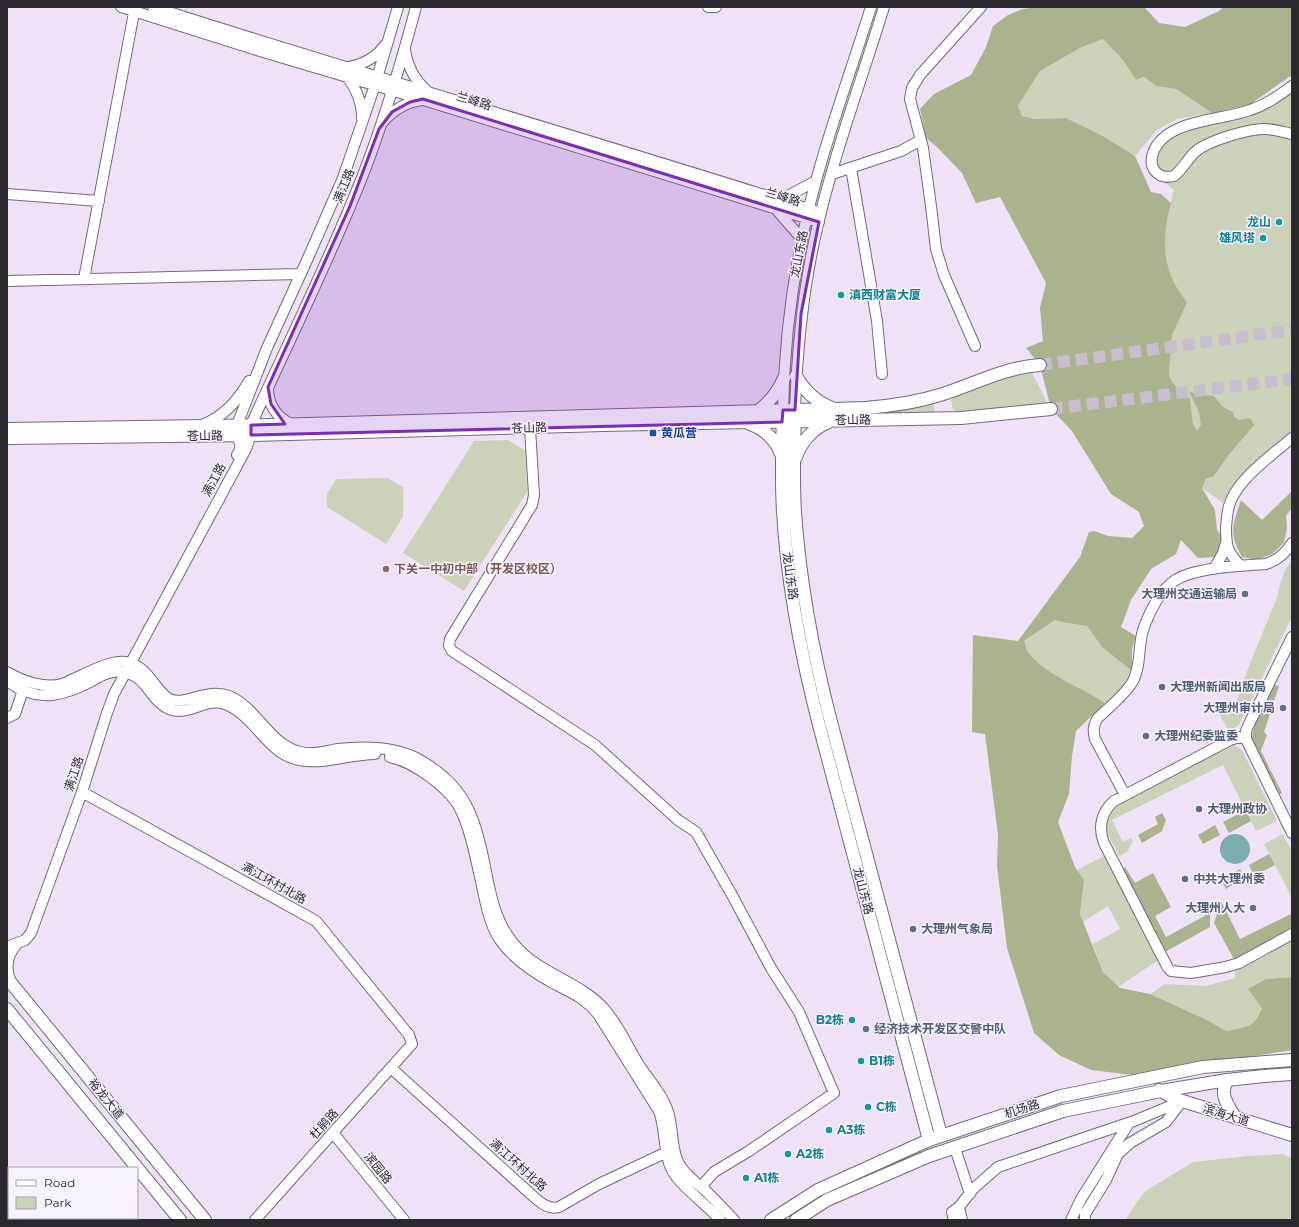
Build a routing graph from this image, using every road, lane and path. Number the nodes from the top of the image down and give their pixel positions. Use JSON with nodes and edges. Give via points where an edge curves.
{"nodes":[{"id":1,"x":121,"y":7,"type":"edge"},
{"id":2,"x":153,"y":7,"type":"edge"},
{"id":3,"x":398,"y":7,"type":"edge"},
{"id":4,"x":416,"y":7,"type":"edge"},
{"id":5,"x":708,"y":7,"type":"edge"},
{"id":6,"x":716,"y":7,"type":"edge"},
{"id":7,"x":871,"y":7,"type":"edge"},
{"id":8,"x":884,"y":7,"type":"edge"},
{"id":9,"x":981,"y":7,"type":"edge"},
{"id":10,"x":134,"y":9,"type":"edge"},
{"id":11,"x":389,"y":40,"type":"junction"},
{"id":12,"x":405,"y":47,"type":"junction"},
{"id":13,"x":347,"y":72,"type":"junction"},
{"id":14,"x":376,"y":80,"type":"junction"},
{"id":15,"x":393,"y":85,"type":"junction"},
{"id":16,"x":1292,"y":86,"type":"edge"},
{"id":17,"x":424,"y":95,"type":"junction"},
{"id":18,"x":361,"y":129,"type":"junction"},
{"id":19,"x":1292,"y":134,"type":"edge"},
{"id":20,"x":376,"y":136,"type":"junction"},
{"id":21,"x":921,"y":140,"type":"junction"},
{"id":22,"x":851,"y":168,"type":"junction"},
{"id":23,"x":832,"y":174,"type":"junction"},
{"id":24,"x":816,"y":181,"type":"junction"},
{"id":25,"x":7,"y":194,"type":"edge"},
{"id":26,"x":99,"y":201,"type":"junction"},
{"id":27,"x":777,"y":204,"type":"junction"},
{"id":28,"x":808,"y":213,"type":"junction"},
{"id":29,"x":820,"y":217,"type":"junction"},
{"id":30,"x":802,"y":239,"type":"junction"},
{"id":31,"x":301,"y":274,"type":"junction"},
{"id":32,"x":84,"y":279,"type":"junction"},
{"id":33,"x":7,"y":281,"type":"edge"},
{"id":34,"x":975,"y":346,"type":"dead end"},
{"id":35,"x":267,"y":348,"type":"junction"},
{"id":36,"x":1040,"y":365,"type":"tunnel mouth"},
{"id":37,"x":882,"y":374,"type":"dead end"},
{"id":38,"x":796,"y":376,"type":"junction"},
{"id":39,"x":784,"y":378,"type":"junction"},
{"id":40,"x":268,"y":387,"type":"junction"},
{"id":41,"x":1051,"y":410,"type":"tunnel mouth"},
{"id":42,"x":758,"y":411,"type":"junction"},
{"id":43,"x":834,"y":415,"type":"junction"},
{"id":44,"x":782,"y":416,"type":"junction"},
{"id":45,"x":795,"y":416,"type":"junction"},
{"id":46,"x":743,"y":422,"type":"junction"},
{"id":47,"x":291,"y":424,"type":"junction"},
{"id":48,"x":199,"y":426,"type":"junction"},
{"id":49,"x":7,"y":428,"type":"edge"},
{"id":50,"x":530,"y":428,"type":"junction"},
{"id":51,"x":237,"y":430,"type":"junction"},
{"id":52,"x":251,"y":430,"type":"junction"},
{"id":53,"x":7,"y":438,"type":"edge"},
{"id":54,"x":1292,"y":438,"type":"edge"},
{"id":55,"x":782,"y":458,"type":"junction"},
{"id":56,"x":794,"y":462,"type":"junction"},
{"id":57,"x":1226,"y":543,"type":"junction"},
{"id":58,"x":1292,"y":543,"type":"edge"},
{"id":59,"x":1241,"y":566,"type":"junction"},
{"id":60,"x":1214,"y":569,"type":"junction"},
{"id":61,"x":1292,"y":637,"type":"edge"},
{"id":62,"x":126,"y":667,"type":"junction"},
{"id":63,"x":7,"y":672,"type":"edge"},
{"id":64,"x":7,"y":681,"type":"edge"},
{"id":65,"x":78,"y":682,"type":"junction"},
{"id":66,"x":23,"y":690,"type":"junction"},
{"id":67,"x":7,"y":718,"type":"edge"},
{"id":68,"x":1246,"y":739,"type":"junction"},
{"id":69,"x":82,"y":792,"type":"junction"},
{"id":70,"x":1125,"y":795,"type":"junction"},
{"id":71,"x":460,"y":801,"type":"junction"},
{"id":72,"x":1292,"y":833,"type":"edge"},
{"id":73,"x":1292,"y":934,"type":"edge"},
{"id":74,"x":10,"y":944,"type":"edge"},
{"id":75,"x":10,"y":981,"type":"edge"},
{"id":76,"x":7,"y":1009,"type":"edge"},
{"id":77,"x":412,"y":1044,"type":"joint"},
{"id":78,"x":1292,"y":1060,"type":"edge"},
{"id":79,"x":391,"y":1068,"type":"junction"},
{"id":80,"x":1292,"y":1074,"type":"edge"},
{"id":81,"x":1146,"y":1079,"type":"junction"},
{"id":82,"x":1227,"y":1080,"type":"junction"},
{"id":83,"x":1161,"y":1091,"type":"junction"},
{"id":84,"x":1182,"y":1101,"type":"junction"},
{"id":85,"x":935,"y":1111,"type":"junction"},
{"id":86,"x":923,"y":1114,"type":"junction"},
{"id":87,"x":1236,"y":1117,"type":"junction"},
{"id":88,"x":1129,"y":1123,"type":"junction"},
{"id":89,"x":333,"y":1133,"type":"junction"},
{"id":90,"x":941,"y":1135,"type":"junction"},
{"id":91,"x":1292,"y":1135,"type":"edge"},
{"id":92,"x":929,"y":1140,"type":"junction"},
{"id":93,"x":955,"y":1148,"type":"junction"},
{"id":94,"x":667,"y":1152,"type":"junction"},
{"id":95,"x":137,"y":1167,"type":"edge"},
{"id":96,"x":138,"y":1169,"type":"edge"},
{"id":97,"x":701,"y":1187,"type":"junction"},
{"id":98,"x":970,"y":1194,"type":"junction"},
{"id":99,"x":959,"y":1207,"type":"junction"},
{"id":100,"x":180,"y":1220,"type":"edge"},
{"id":101,"x":204,"y":1220,"type":"edge"},
{"id":102,"x":255,"y":1220,"type":"edge"},
{"id":103,"x":404,"y":1220,"type":"edge"},
{"id":104,"x":720,"y":1220,"type":"edge"},
{"id":105,"x":734,"y":1220,"type":"edge"},
{"id":106,"x":771,"y":1220,"type":"edge"},
{"id":107,"x":796,"y":1220,"type":"edge"},
{"id":108,"x":954,"y":1220,"type":"edge"},
{"id":109,"x":962,"y":1220,"type":"edge"},
{"id":110,"x":1071,"y":1220,"type":"edge"},
{"id":111,"x":1085,"y":1220,"type":"edge"}],
"edges":[{"from":1,"to":10,"type":"street","name":"兰峰路"},
{"from":2,"to":13,"type":"street","name":"兰峰路"},
{"from":3,"to":11,"type":"street","name":"满江路"},
{"from":4,"to":12,"type":"street","name":"满江路"},
{"from":5,"to":6,"type":"street"},
{"from":7,"to":24,"type":"street","name":"龙山东路"},
{"from":8,"to":23,"type":"street","name":"龙山东路"},
{"from":9,"to":21,"type":"street","via":[[920,75],[912,88],[911,102]]},
{"from":10,"to":13,"type":"street","name":"兰峰路","via":[[260,51]]},
{"from":10,"to":26,"type":"street"},
{"from":11,"to":13,"type":"street","via":[[374,57]]},
{"from":11,"to":14,"type":"street","name":"满江路"},
{"from":12,"to":15,"type":"street","name":"满江路"},
{"from":12,"to":17,"type":"street","via":[[410,69]]},
{"from":13,"to":14,"type":"street","name":"兰峰路"},
{"from":13,"to":18,"type":"street","via":[[361,102]]},
{"from":14,"to":15,"type":"street","name":"兰峰路"},
{"from":14,"to":18,"type":"street","name":"满江路"},
{"from":15,"to":17,"type":"street","name":"兰峰路"},
{"from":15,"to":20,"type":"street","name":"满江路"},
{"from":16,"to":19,"type":"street","via":[[1258,107],[1197,122],[1170,133],[1154,150],[1151,163],[1160,176],[1174,176],[1195,152],[1224,138],[1263,129]]},
{"from":17,"to":20,"type":"street","via":[[392,112]]},
{"from":17,"to":27,"type":"street","name":"兰峰路"},
{"from":18,"to":31,"type":"street","name":"满江路","via":[[343,178]]},
{"from":20,"to":40,"type":"street","name":"满江路","via":[[350,206]]},
{"from":21,"to":22,"type":"street","via":[[900,152]]},
{"from":21,"to":34,"type":"street","via":[[937,256]]},
{"from":22,"to":23,"type":"street"},
{"from":22,"to":37,"type":"street","via":[[877,321]]},
{"from":23,"to":29,"type":"street","name":"龙山东路"},
{"from":24,"to":27,"type":"street"},
{"from":24,"to":28,"type":"street","name":"龙山东路"},
{"from":25,"to":26,"type":"street"},
{"from":26,"to":32,"type":"street"},
{"from":27,"to":28,"type":"street","name":"兰峰路"},
{"from":27,"to":30,"type":"street"},
{"from":28,"to":29,"type":"street","name":"兰峰路"},
{"from":28,"to":30,"type":"street","name":"龙山东路"},
{"from":29,"to":38,"type":"street","name":"龙山东路","via":[[804,294]]},
{"from":30,"to":39,"type":"street","name":"龙山东路","via":[[789,312]]},
{"from":31,"to":32,"type":"street"},
{"from":31,"to":35,"type":"street","name":"满江路"},
{"from":32,"to":33,"type":"street"},
{"from":35,"to":48,"type":"street","via":[[246,387],[233,404],[219,416]]},
{"from":35,"to":51,"type":"street","name":"满江路"},
{"from":36,"to":43,"type":"main road","name":"苍山路","via":[[999,374],[942,395],[914,402]]},
{"from":38,"to":43,"type":"main road","via":[[813,397]]},
{"from":38,"to":45,"type":"street","name":"龙山东路"},
{"from":39,"to":42,"type":"main road","via":[[775,394]]},
{"from":39,"to":44,"type":"street","name":"龙山东路"},
{"from":40,"to":47,"type":"street","via":[[273,409]]},
{"from":40,"to":52,"type":"street","name":"满江路"},
{"from":41,"to":43,"type":"main road","name":"苍山路","via":[[976,417]]},
{"from":42,"to":44,"type":"main road","name":"苍山路"},
{"from":42,"to":47,"type":"main road","name":"苍山路"},
{"from":43,"to":45,"type":"main road","name":"苍山路"},
{"from":43,"to":56,"type":"main road","via":[[809,436]]},
{"from":44,"to":45,"type":"main road","name":"苍山路"},
{"from":44,"to":46,"type":"main road","name":"苍山路"},
{"from":44,"to":55,"type":"main road","name":"龙山东路"},
{"from":45,"to":56,"type":"main road","name":"龙山东路"},
{"from":46,"to":50,"type":"main road","name":"苍山路"},
{"from":46,"to":55,"type":"main road","via":[[768,434],[776,443]]},
{"from":47,"to":52,"type":"main road","name":"苍山路"},
{"from":48,"to":49,"type":"main road","name":"苍山路"},
{"from":48,"to":51,"type":"main road","name":"苍山路"},
{"from":50,"to":52,"type":"main road","name":"苍山路"},
{"from":50,"to":97,"type":"street","via":[[534,494],[532,505],[450,639],[449,646],[452,651],[594,744],[678,820],[696,832],[771,968],[799,1012],[834,1093],[750,1151],[714,1172]]},
{"from":51,"to":52,"type":"main road","name":"苍山路"},
{"from":51,"to":53,"type":"main road","name":"苍山路"},
{"from":51,"to":62,"type":"street","name":"满江路","via":[[241,448]]},
{"from":52,"to":62,"type":"street","name":"满江路","via":[[246,449]]},
{"from":54,"to":57,"type":"street","via":[[1264,461],[1236,490],[1228,507]]},
{"from":55,"to":86,"type":"main road","name":"龙山东路","via":[[785,544],[803,657]]},
{"from":56,"to":85,"type":"main road","name":"龙山东路","via":[[798,543],[815,655]]},
{"from":57,"to":59,"type":"street","via":[[1230,553]]},
{"from":57,"to":60,"type":"street"},
{"from":58,"to":59,"type":"street","via":[[1274,561]]},
{"from":59,"to":60,"type":"street"},
{"from":60,"to":70,"type":"street","via":[[1182,577],[1162,592],[1143,631],[1137,669],[1132,682],[1093,726],[1095,739]]},
{"from":61,"to":68,"type":"street","via":[[1249,724]]},
{"from":62,"to":65,"type":"street"},
{"from":62,"to":69,"type":"street","name":"满江路","via":[[110,702]]},
{"from":62,"to":71,"type":"street","via":[[142,680],[155,698],[168,709],[180,711],[210,703],[225,704],[240,713],[286,755],[303,761],[335,754],[389,756],[419,769]]},
{"from":62,"to":74,"type":"street","name":"满江路","via":[[106,700],[75,796],[26,931]]},
{"from":63,"to":65,"type":"street","via":[[23,681],[52,686]]},
{"from":64,"to":66,"type":"street"},
{"from":65,"to":66,"type":"street","via":[[65,693],[51,696]]},
{"from":66,"to":67,"type":"street","via":[[15,714]]},
{"from":68,"to":70,"type":"street","via":[[1239,737],[1230,740]]},
{"from":68,"to":72,"type":"street"},
{"from":69,"to":74,"type":"street","name":"满江路","via":[[33,929],[28,938]]},
{"from":69,"to":77,"type":"street","name":"满江环村北路","via":[[316,921],[409,1035]]},
{"from":70,"to":73,"type":"street","via":[[1114,801],[1104,812],[1100,830],[1102,838],[1171,971],[1191,973],[1226,967],[1239,963]]},
{"from":71,"to":94,"type":"street","via":[[488,915],[497,935],[521,962],[549,981],[579,996],[601,1018],[658,1108],[664,1125]]},
{"from":71,"to":97,"type":"street","via":[[469,810],[476,829],[494,904],[508,936],[530,959],[588,994],[607,1012],[666,1105],[679,1163],[684,1172]]},
{"from":74,"to":75,"type":"street","via":[[7,971]]},
{"from":75,"to":101,"type":"main road","name":"裕龙大道"},
{"from":76,"to":95,"type":"main road","name":"裕龙大道"},
{"from":77,"to":79,"type":"street","name":"杜鹃路"},
{"from":78,"to":81,"type":"main road","name":"机场路","via":[[1204,1067]]},
{"from":79,"to":89,"type":"street","name":"杜鹃路"},
{"from":79,"to":94,"type":"street","name":"满江环村北路","via":[[548,1207],[559,1207]]},
{"from":80,"to":82,"type":"main road","name":"机场路"},
{"from":81,"to":83,"type":"main road","name":"滨海大道"},
{"from":81,"to":90,"type":"main road","name":"机场路","via":[[1061,1096]]},
{"from":82,"to":83,"type":"main road","name":"机场路"},
{"from":82,"to":87,"type":"main road","via":[[1223,1094]]},
{"from":83,"to":84,"type":"main road","name":"滨海大道"},
{"from":83,"to":93,"type":"main road","name":"机场路","via":[[1064,1111]]},
{"from":84,"to":87,"type":"main road","name":"滨海大道"},
{"from":84,"to":88,"type":"street"},
{"from":84,"to":111,"type":"street","via":[[1166,1122],[1130,1143],[1118,1154],[1106,1180],[1085,1214]]},
{"from":85,"to":86,"type":"main road"},
{"from":85,"to":90,"type":"main road","name":"龙山东路"},
{"from":86,"to":92,"type":"main road","name":"龙山东路"},
{"from":87,"to":91,"type":"main road","name":"滨海大道"},
{"from":88,"to":98,"type":"street","via":[[998,1167]]},
{"from":88,"to":110,"type":"street","via":[[1081,1199]]},
{"from":89,"to":102,"type":"street","name":"杜鹃路"},
{"from":89,"to":103,"type":"street","name":"滨园路"},
{"from":90,"to":92,"type":"main road","name":"机场路"},
{"from":92,"to":106,"type":"main road","name":"机场路","via":[[818,1190]]},
{"from":93,"to":98,"type":"street"},
{"from":93,"to":107,"type":"main road","name":"机场路","via":[[929,1156],[827,1200]]},
{"from":94,"to":104,"type":"street","via":[[670,1166],[676,1176]]},
{"from":96,"to":100,"type":"main road","name":"裕龙大道"},
{"from":97,"to":105,"type":"street"},
{"from":98,"to":99,"type":"street"},
{"from":99,"to":108,"type":"street","via":[[952,1212]]},
{"from":99,"to":109,"type":"street"}]}
